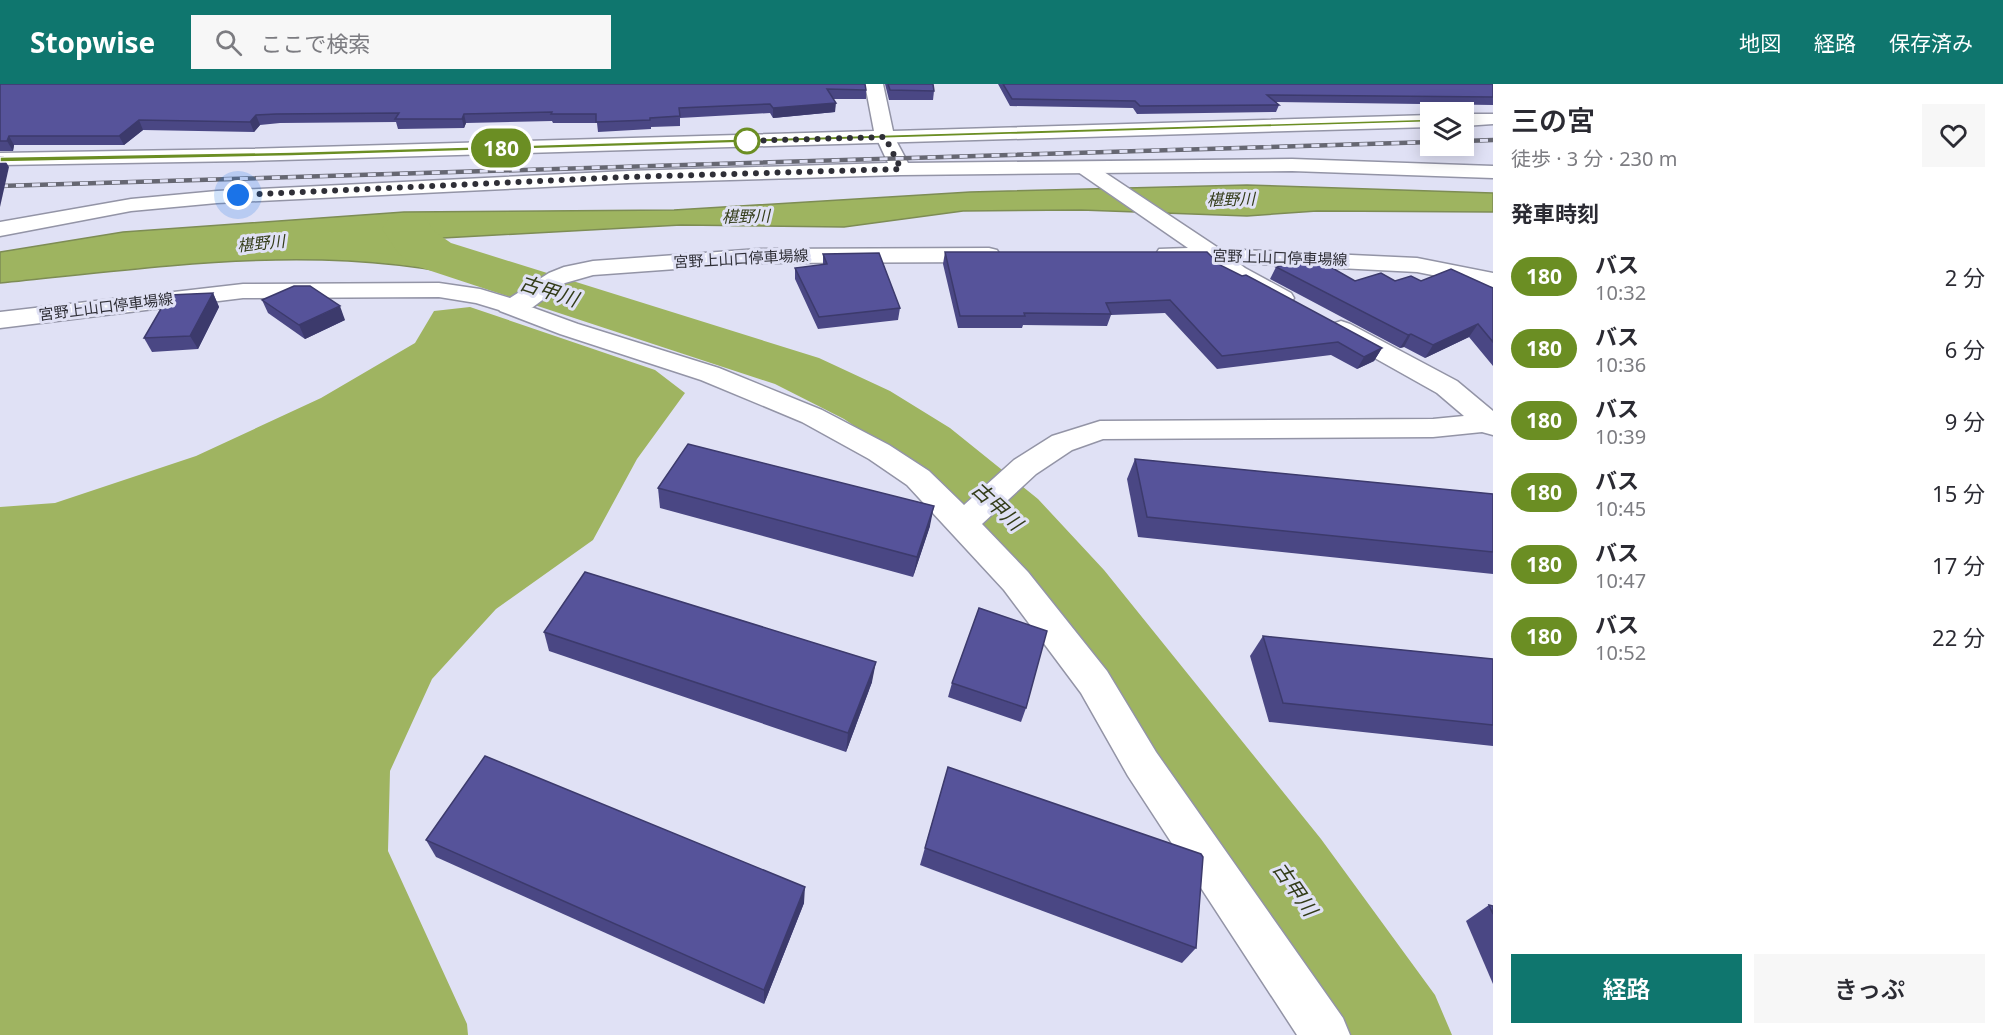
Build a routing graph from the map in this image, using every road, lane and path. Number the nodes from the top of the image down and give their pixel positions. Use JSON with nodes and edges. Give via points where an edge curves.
{"nodes":[{"id":1,"x":874,"y":84,"type":"edge"},
{"id":2,"x":1493,"y":119,"type":"edge"},
{"id":3,"x":1474,"y":120,"type":"edge"},
{"id":4,"x":1420,"y":121,"type":"edge"},
{"id":5,"x":885,"y":137,"type":"junction"},
{"id":6,"x":0,"y":159,"type":"edge"},
{"id":7,"x":901,"y":169,"type":"junction"},
{"id":8,"x":1090,"y":172,"type":"junction"},
{"id":9,"x":1493,"y":172,"type":"edge"},
{"id":10,"x":0,"y":228,"type":"edge"},
{"id":11,"x":1210,"y":253,"type":"junction"},
{"id":12,"x":1141,"y":254,"type":"edge"},
{"id":13,"x":1010,"y":255,"type":"edge"},
{"id":14,"x":1493,"y":280,"type":"edge"},
{"id":15,"x":516,"y":304,"type":"junction"},
{"id":16,"x":0,"y":320,"type":"edge"},
{"id":17,"x":1492,"y":424,"type":"edge"},
{"id":18,"x":967,"y":519,"type":"junction"},
{"id":19,"x":1326,"y":1035,"type":"edge"}],
"edges":[{"from":1,"to":5,"type":"street"},
{"from":2,"to":3,"type":"street"},
{"from":4,"to":5,"type":"street"},
{"from":5,"to":6,"type":"street"},
{"from":5,"to":7,"type":"street"},
{"from":7,"to":8,"type":"street"},
{"from":7,"to":10,"type":"street","via":[[217,196],[130,205]]},
{"from":8,"to":9,"type":"street","via":[[1116,166],[1292,165]]},
{"from":8,"to":11,"type":"street"},
{"from":11,"to":12,"type":"street","name":"宮野上山口停車場線"},
{"from":11,"to":14,"type":"street","name":"宮野上山口停車場線","via":[[1406,264]]},
{"from":11,"to":17,"type":"street","via":[[1238,273],[1447,387]]},
{"from":13,"to":15,"type":"street","name":"宮野上山口停車場線","via":[[759,256],[593,268],[557,278]]},
{"from":15,"to":16,"type":"street","name":"宮野上山口停車場線","via":[[439,290],[243,291]]},
{"from":15,"to":18,"type":"street","via":[[569,329],[710,374],[812,416],[879,452]]},
{"from":17,"to":18,"type":"street","via":[[1433,428],[1100,430],[1062,443],[1025,467]]},
{"from":18,"to":19,"type":"street","via":[[1094,682],[1142,764]]}]}
